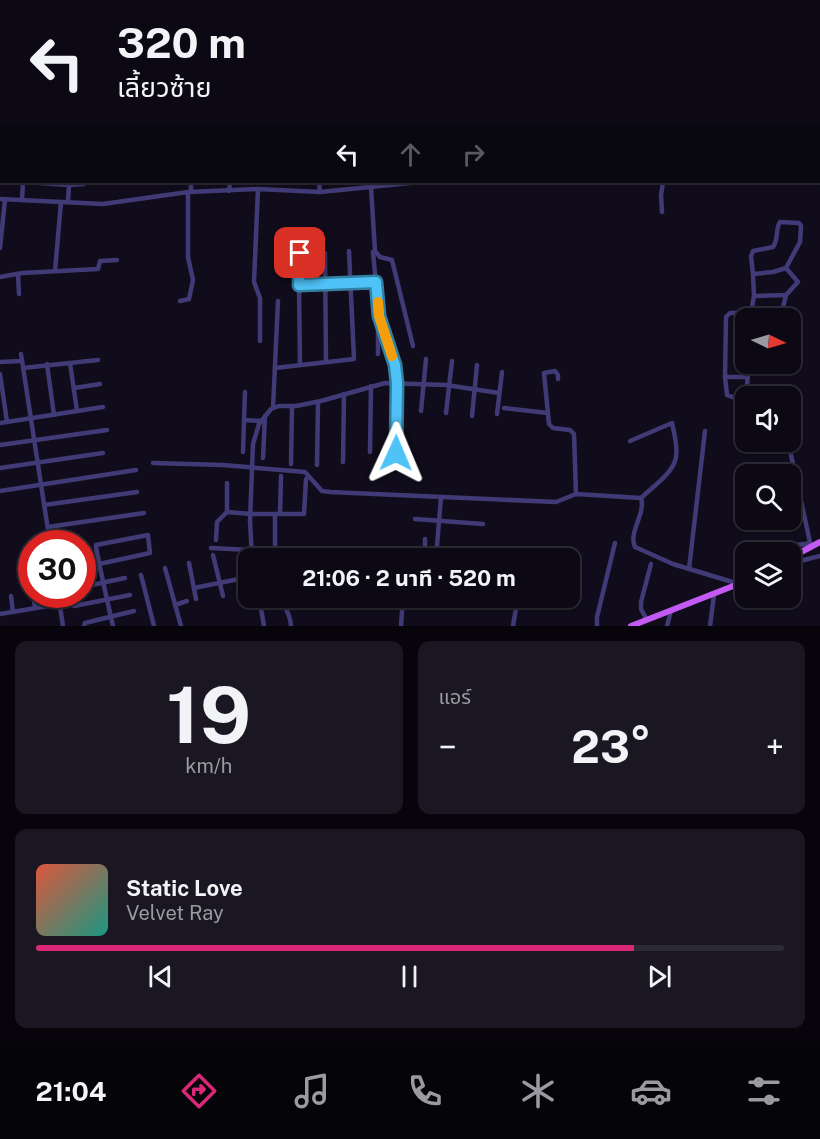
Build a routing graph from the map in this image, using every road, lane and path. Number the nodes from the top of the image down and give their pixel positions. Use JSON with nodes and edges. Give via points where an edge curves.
{"nodes":[{"id":1,"x":23,"y":183,"type":"edge"},
{"id":2,"x":56,"y":183,"type":"edge"},
{"id":3,"x":85,"y":183,"type":"edge"},
{"id":4,"x":191,"y":183,"type":"edge"},
{"id":5,"x":230,"y":183,"type":"edge"},
{"id":6,"x":319,"y":183,"type":"edge"},
{"id":7,"x":403,"y":183,"type":"edge"},
{"id":8,"x":663,"y":183,"type":"edge"},
{"id":9,"x":69,"y":185,"type":"junction"},
{"id":10,"x":373,"y":185,"type":"edge"},
{"id":11,"x":258,"y":189,"type":"junction"},
{"id":12,"x":189,"y":191,"type":"junction"},
{"id":13,"x":229,"y":191,"type":"junction"},
{"id":14,"x":320,"y":192,"type":"junction"},
{"id":15,"x":3,"y":199,"type":"edge"},
{"id":16,"x":22,"y":200,"type":"junction"},
{"id":17,"x":61,"y":202,"type":"junction"},
{"id":18,"x":68,"y":202,"type":"junction"},
{"id":19,"x":662,"y":212,"type":"dead end"},
{"id":20,"x":0,"y":248,"type":"edge"},
{"id":21,"x":349,"y":251,"type":"dead end"},
{"id":22,"x":373,"y":252,"type":"dead end"},
{"id":23,"x":300,"y":253,"type":"dead end"},
{"id":24,"x":325,"y":253,"type":"dead end"},
{"id":25,"x":117,"y":260,"type":"dead end"},
{"id":26,"x":786,"y":268,"type":"junction"},
{"id":27,"x":55,"y":271,"type":"junction"},
{"id":28,"x":18,"y":274,"type":"junction"},
{"id":29,"x":753,"y":274,"type":"junction"},
{"id":30,"x":0,"y":277,"type":"edge"},
{"id":31,"x":376,"y":282,"type":"junction"},
{"id":32,"x":351,"y":283,"type":"junction"},
{"id":33,"x":325,"y":284,"type":"junction"},
{"id":34,"x":299,"y":285,"type":"junction"},
{"id":35,"x":19,"y":294,"type":"dead end"},
{"id":36,"x":786,"y":295,"type":"junction"},
{"id":37,"x":754,"y":296,"type":"junction"},
{"id":38,"x":180,"y":301,"type":"dead end"},
{"id":39,"x":278,"y":301,"type":"dead end"},
{"id":40,"x":751,"y":308,"type":"edge"},
{"id":41,"x":783,"y":308,"type":"edge"},
{"id":42,"x":735,"y":314,"type":"edge"},
{"id":43,"x":379,"y":316,"type":"junction"},
{"id":44,"x":260,"y":341,"type":"dead end"},
{"id":45,"x":413,"y":346,"type":"dead end"},
{"id":46,"x":21,"y":354,"type":"dead end"},
{"id":47,"x":378,"y":354,"type":"dead end"},
{"id":48,"x":426,"y":359,"type":"dead end"},
{"id":49,"x":98,"y":360,"type":"dead end"},
{"id":50,"x":22,"y":361,"type":"junction"},
{"id":51,"x":452,"y":361,"type":"dead end"},
{"id":52,"x":0,"y":362,"type":"edge"},
{"id":53,"x":326,"y":362,"type":"junction"},
{"id":54,"x":70,"y":363,"type":"junction"},
{"id":55,"x":47,"y":364,"type":"junction"},
{"id":56,"x":300,"y":365,"type":"junction"},
{"id":57,"x":477,"y":365,"type":"dead end"},
{"id":58,"x":23,"y":368,"type":"junction"},
{"id":59,"x":275,"y":368,"type":"junction"},
{"id":60,"x":502,"y":372,"type":"dead end"},
{"id":61,"x":0,"y":374,"type":"edge"},
{"id":62,"x":725,"y":376,"type":"junction"},
{"id":63,"x":748,"y":377,"type":"joint"},
{"id":64,"x":558,"y":379,"type":"dead end"},
{"id":65,"x":397,"y":383,"type":"junction"},
{"id":66,"x":100,"y":384,"type":"dead end"},
{"id":67,"x":423,"y":384,"type":"junction"},
{"id":68,"x":371,"y":386,"type":"junction"},
{"id":69,"x":449,"y":386,"type":"junction"},
{"id":70,"x":747,"y":386,"type":"edge"},
{"id":71,"x":74,"y":388,"type":"junction"},
{"id":72,"x":474,"y":389,"type":"junction"},
{"id":73,"x":245,"y":392,"type":"dead end"},
{"id":74,"x":499,"y":393,"type":"junction"},
{"id":75,"x":344,"y":394,"type":"junction"},
{"id":76,"x":735,"y":398,"type":"edge"},
{"id":77,"x":318,"y":402,"type":"junction"},
{"id":78,"x":292,"y":406,"type":"junction"},
{"id":79,"x":103,"y":407,"type":"dead end"},
{"id":80,"x":273,"y":408,"type":"junction"},
{"id":81,"x":504,"y":408,"type":"dead end"},
{"id":82,"x":77,"y":411,"type":"junction"},
{"id":83,"x":421,"y":411,"type":"dead end"},
{"id":84,"x":548,"y":412,"type":"junction"},
{"id":85,"x":446,"y":413,"type":"dead end"},
{"id":86,"x":497,"y":414,"type":"dead end"},
{"id":87,"x":54,"y":415,"type":"junction"},
{"id":88,"x":472,"y":416,"type":"dead end"},
{"id":89,"x":31,"y":418,"type":"junction"},
{"id":90,"x":263,"y":419,"type":"junction"},
{"id":91,"x":244,"y":420,"type":"junction"},
{"id":92,"x":7,"y":422,"type":"junction"},
{"id":93,"x":0,"y":423,"type":"edge"},
{"id":94,"x":106,"y":430,"type":"dead end"},
{"id":95,"x":705,"y":431,"type":"dead end"},
{"id":96,"x":34,"y":441,"type":"junction"},
{"id":97,"x":630,"y":441,"type":"dead end"},
{"id":98,"x":0,"y":445,"type":"edge"},
{"id":99,"x":243,"y":452,"type":"dead end"},
{"id":100,"x":370,"y":452,"type":"dead end"},
{"id":101,"x":790,"y":452,"type":"edge"},
{"id":102,"x":103,"y":453,"type":"dead end"},
{"id":103,"x":396,"y":453,"type":"dead end"},
{"id":104,"x":263,"y":458,"type":"dead end"},
{"id":105,"x":37,"y":462,"type":"junction"},
{"id":106,"x":343,"y":462,"type":"dead end"},
{"id":107,"x":153,"y":463,"type":"dead end"},
{"id":108,"x":291,"y":464,"type":"dead end"},
{"id":109,"x":317,"y":465,"type":"dead end"},
{"id":110,"x":0,"y":468,"type":"edge"},
{"id":111,"x":254,"y":468,"type":"junction"},
{"id":112,"x":136,"y":470,"type":"dead end"},
{"id":113,"x":281,"y":476,"type":"dead end"},
{"id":114,"x":306,"y":479,"type":"dead end"},
{"id":115,"x":227,"y":483,"type":"dead end"},
{"id":116,"x":41,"y":484,"type":"junction"},
{"id":117,"x":0,"y":491,"type":"edge"},
{"id":118,"x":137,"y":492,"type":"dead end"},
{"id":119,"x":578,"y":494,"type":"junction"},
{"id":120,"x":441,"y":497,"type":"junction"},
{"id":121,"x":641,"y":498,"type":"junction"},
{"id":122,"x":44,"y":505,"type":"junction"},
{"id":123,"x":227,"y":512,"type":"junction"},
{"id":124,"x":144,"y":513,"type":"dead end"},
{"id":125,"x":250,"y":514,"type":"junction"},
{"id":126,"x":278,"y":514,"type":"junction"},
{"id":127,"x":415,"y":519,"type":"dead end"},
{"id":128,"x":439,"y":520,"type":"junction"},
{"id":129,"x":483,"y":524,"type":"dead end"},
{"id":130,"x":48,"y":528,"type":"joint"},
{"id":131,"x":425,"y":539,"type":"dead end"},
{"id":132,"x":216,"y":540,"type":"dead end"},
{"id":133,"x":820,"y":542,"type":"edge"},
{"id":134,"x":615,"y":543,"type":"dead end"},
{"id":135,"x":274,"y":545,"type":"dead end"},
{"id":136,"x":801,"y":545,"type":"edge"},
{"id":137,"x":811,"y":545,"type":"junction"},
{"id":138,"x":212,"y":548,"type":"dead end"},
{"id":139,"x":250,"y":548,"type":"edge"},
{"id":140,"x":425,"y":548,"type":"edge"},
{"id":141,"x":437,"y":548,"type":"edge"},
{"id":142,"x":238,"y":549,"type":"edge"},
{"id":143,"x":801,"y":551,"type":"edge"},
{"id":144,"x":213,"y":555,"type":"dead end"},
{"id":145,"x":820,"y":556,"type":"edge"},
{"id":146,"x":801,"y":560,"type":"edge"},
{"id":147,"x":189,"y":563,"type":"dead end"},
{"id":148,"x":99,"y":564,"type":"junction"},
{"id":149,"x":651,"y":564,"type":"dead end"},
{"id":150,"x":165,"y":568,"type":"dead end"},
{"id":151,"x":689,"y":569,"type":"junction"},
{"id":152,"x":141,"y":575,"type":"dead end"},
{"id":153,"x":125,"y":578,"type":"dead end"},
{"id":154,"x":238,"y":579,"type":"edge"},
{"id":155,"x":735,"y":581,"type":"edge"},
{"id":156,"x":103,"y":582,"type":"junction"},
{"id":157,"x":220,"y":583,"type":"junction"},
{"id":158,"x":96,"y":584,"type":"edge"},
{"id":159,"x":735,"y":586,"type":"edge"},
{"id":160,"x":194,"y":588,"type":"junction"},
{"id":161,"x":130,"y":595,"type":"dead end"},
{"id":162,"x":714,"y":595,"type":"junction"},
{"id":163,"x":11,"y":596,"type":"dead end"},
{"id":164,"x":223,"y":596,"type":"dead end"},
{"id":165,"x":107,"y":599,"type":"junction"},
{"id":166,"x":196,"y":599,"type":"dead end"},
{"id":167,"x":96,"y":601,"type":"edge"},
{"id":168,"x":187,"y":601,"type":"dead end"},
{"id":169,"x":175,"y":605,"type":"junction"},
{"id":170,"x":35,"y":608,"type":"edge"},
{"id":171,"x":61,"y":608,"type":"edge"},
{"id":172,"x":261,"y":608,"type":"edge"},
{"id":173,"x":285,"y":608,"type":"edge"},
{"id":174,"x":402,"y":608,"type":"edge"},
{"id":175,"x":516,"y":608,"type":"edge"},
{"id":176,"x":134,"y":611,"type":"dead end"},
{"id":177,"x":671,"y":611,"type":"junction"},
{"id":178,"x":13,"y":612,"type":"junction"},
{"id":179,"x":0,"y":614,"type":"edge"},
{"id":180,"x":111,"y":618,"type":"junction"},
{"id":181,"x":647,"y":620,"type":"junction"},
{"id":182,"x":63,"y":626,"type":"edge"},
{"id":183,"x":84,"y":626,"type":"edge"},
{"id":184,"x":113,"y":626,"type":"edge"},
{"id":185,"x":154,"y":626,"type":"edge"},
{"id":186,"x":181,"y":626,"type":"edge"},
{"id":187,"x":264,"y":626,"type":"edge"},
{"id":188,"x":291,"y":626,"type":"edge"},
{"id":189,"x":401,"y":626,"type":"edge"},
{"id":190,"x":513,"y":626,"type":"edge"},
{"id":191,"x":597,"y":626,"type":"edge"},
{"id":192,"x":631,"y":626,"type":"edge"},
{"id":193,"x":667,"y":626,"type":"edge"},
{"id":194,"x":710,"y":626,"type":"edge"}],
"edges":[{"from":1,"to":16,"type":"street"},
{"from":2,"to":9,"type":"street"},
{"from":3,"to":9,"type":"street"},
{"from":4,"to":12,"type":"street"},
{"from":5,"to":13,"type":"street"},
{"from":6,"to":14,"type":"street"},
{"from":7,"to":10,"type":"street"},
{"from":8,"to":19,"type":"street"},
{"from":9,"to":18,"type":"street"},
{"from":10,"to":14,"type":"street"},
{"from":10,"to":45,"type":"street","via":[[375,251],[392,260]]},
{"from":11,"to":13,"type":"street"},
{"from":11,"to":14,"type":"street"},
{"from":11,"to":44,"type":"street","via":[[254,282],[260,298]]},
{"from":12,"to":13,"type":"street"},
{"from":12,"to":18,"type":"street","via":[[103,204]]},
{"from":12,"to":38,"type":"street","via":[[188,256],[193,288],[189,299]]},
{"from":15,"to":16,"type":"street"},
{"from":15,"to":20,"type":"street"},
{"from":16,"to":17,"type":"street"},
{"from":17,"to":18,"type":"street"},
{"from":17,"to":27,"type":"street"},
{"from":21,"to":32,"type":"street"},
{"from":22,"to":31,"type":"street"},
{"from":23,"to":34,"type":"street"},
{"from":24,"to":33,"type":"street"},
{"from":25,"to":27,"type":"street","via":[[100,261],[98,269]]},
{"from":26,"to":29,"type":"street"},
{"from":26,"to":29,"type":"street","via":[[800,242],[801,226],[784,221],[778,224],[773,247],[752,253]]},
{"from":26,"to":36,"type":"street","via":[[798,282]]},
{"from":27,"to":28,"type":"street"},
{"from":28,"to":30,"type":"street"},
{"from":28,"to":35,"type":"street"},
{"from":29,"to":37,"type":"street"},
{"from":31,"to":32,"type":"street"},
{"from":31,"to":43,"type":"street"},
{"from":32,"to":33,"type":"street"},
{"from":32,"to":53,"type":"street","via":[[354,359]]},
{"from":33,"to":34,"type":"street"},
{"from":33,"to":53,"type":"street"},
{"from":34,"to":56,"type":"street"},
{"from":36,"to":37,"type":"street"},
{"from":36,"to":41,"type":"street"},
{"from":37,"to":40,"type":"street"},
{"from":39,"to":59,"type":"street"},
{"from":42,"to":62,"type":"street","via":[[726,317]]},
{"from":43,"to":47,"type":"street"},
{"from":43,"to":65,"type":"street"},
{"from":46,"to":50,"type":"street"},
{"from":48,"to":67,"type":"street"},
{"from":49,"to":54,"type":"street"},
{"from":50,"to":52,"type":"street"},
{"from":50,"to":58,"type":"street"},
{"from":51,"to":69,"type":"street"},
{"from":53,"to":56,"type":"street"},
{"from":54,"to":55,"type":"street"},
{"from":54,"to":71,"type":"street"},
{"from":55,"to":58,"type":"street"},
{"from":55,"to":87,"type":"street"},
{"from":56,"to":59,"type":"street"},
{"from":57,"to":72,"type":"street"},
{"from":58,"to":89,"type":"street"},
{"from":59,"to":80,"type":"street"},
{"from":60,"to":74,"type":"street"},
{"from":61,"to":92,"type":"street"},
{"from":62,"to":63,"type":"street"},
{"from":62,"to":76,"type":"street","via":[[727,395]]},
{"from":63,"to":70,"type":"street"},
{"from":64,"to":84,"type":"street","via":[[555,371],[544,373]]},
{"from":65,"to":67,"type":"street"},
{"from":65,"to":68,"type":"street"},
{"from":65,"to":103,"type":"street"},
{"from":66,"to":71,"type":"street"},
{"from":67,"to":69,"type":"street"},
{"from":67,"to":83,"type":"street"},
{"from":68,"to":75,"type":"street"},
{"from":68,"to":100,"type":"street"},
{"from":69,"to":72,"type":"street"},
{"from":69,"to":85,"type":"street"},
{"from":71,"to":82,"type":"street"},
{"from":72,"to":74,"type":"street"},
{"from":72,"to":88,"type":"street"},
{"from":73,"to":91,"type":"street"},
{"from":74,"to":86,"type":"street"},
{"from":75,"to":77,"type":"street"},
{"from":75,"to":106,"type":"street"},
{"from":77,"to":78,"type":"street"},
{"from":77,"to":109,"type":"street"},
{"from":78,"to":80,"type":"street"},
{"from":78,"to":108,"type":"street"},
{"from":79,"to":82,"type":"street"},
{"from":80,"to":90,"type":"street"},
{"from":81,"to":84,"type":"street"},
{"from":82,"to":87,"type":"street"},
{"from":84,"to":119,"type":"street","via":[[550,427],[574,434]]},
{"from":87,"to":89,"type":"street"},
{"from":89,"to":92,"type":"street"},
{"from":89,"to":96,"type":"street"},
{"from":90,"to":91,"type":"street"},
{"from":90,"to":104,"type":"street"},
{"from":90,"to":111,"type":"street","via":[[253,444]]},
{"from":91,"to":99,"type":"street"},
{"from":92,"to":93,"type":"street"},
{"from":94,"to":96,"type":"street"},
{"from":95,"to":151,"type":"street"},
{"from":96,"to":98,"type":"street"},
{"from":96,"to":105,"type":"street"},
{"from":97,"to":121,"type":"street","via":[[672,423],[675,463]]},
{"from":101,"to":137,"type":"street"},
{"from":102,"to":105,"type":"street"},
{"from":105,"to":110,"type":"street"},
{"from":105,"to":116,"type":"street"},
{"from":107,"to":111,"type":"street"},
{"from":111,"to":120,"type":"street","via":[[305,472],[326,492]]},
{"from":111,"to":125,"type":"street"},
{"from":112,"to":116,"type":"street"},
{"from":113,"to":126,"type":"street"},
{"from":114,"to":126,"type":"street","via":[[304,514]]},
{"from":115,"to":123,"type":"street"},
{"from":116,"to":117,"type":"street"},
{"from":116,"to":122,"type":"street"},
{"from":118,"to":122,"type":"street"},
{"from":119,"to":120,"type":"street","via":[[556,502]]},
{"from":119,"to":121,"type":"street"},
{"from":120,"to":128,"type":"street"},
{"from":121,"to":151,"type":"street","via":[[633,544]]},
{"from":122,"to":130,"type":"street"},
{"from":123,"to":125,"type":"street"},
{"from":123,"to":132,"type":"street","via":[[217,522]]},
{"from":124,"to":130,"type":"street"},
{"from":125,"to":126,"type":"street"},
{"from":125,"to":139,"type":"street"},
{"from":126,"to":135,"type":"street"},
{"from":127,"to":128,"type":"street"},
{"from":128,"to":129,"type":"street"},
{"from":128,"to":141,"type":"street"},
{"from":131,"to":140,"type":"street"},
{"from":133,"to":137,"type":"main road"},
{"from":134,"to":191,"type":"street"},
{"from":136,"to":137,"type":"street"},
{"from":137,"to":143,"type":"main road"},
{"from":138,"to":142,"type":"street"},
{"from":144,"to":157,"type":"street"},
{"from":145,"to":146,"type":"street"},
{"from":147,"to":160,"type":"street"},
{"from":148,"to":148,"type":"street","via":[[98,544],[148,535],[150,554]]},
{"from":148,"to":156,"type":"street"},
{"from":149,"to":181,"type":"street","via":[[641,602]]},
{"from":150,"to":169,"type":"street"},
{"from":151,"to":155,"type":"street"},
{"from":152,"to":185,"type":"street"},
{"from":153,"to":156,"type":"street"},
{"from":154,"to":157,"type":"street"},
{"from":156,"to":158,"type":"street"},
{"from":156,"to":165,"type":"street"},
{"from":157,"to":160,"type":"street"},
{"from":157,"to":164,"type":"street"},
{"from":159,"to":162,"type":"main road"},
{"from":160,"to":166,"type":"street"},
{"from":161,"to":165,"type":"street"},
{"from":162,"to":177,"type":"main road"},
{"from":162,"to":194,"type":"street"},
{"from":163,"to":178,"type":"street"},
{"from":165,"to":167,"type":"street"},
{"from":165,"to":180,"type":"street"},
{"from":168,"to":169,"type":"street"},
{"from":169,"to":186,"type":"street"},
{"from":170,"to":178,"type":"street"},
{"from":171,"to":182,"type":"street"},
{"from":172,"to":187,"type":"street"},
{"from":173,"to":188,"type":"street"},
{"from":174,"to":189,"type":"street"},
{"from":175,"to":190,"type":"street"},
{"from":176,"to":180,"type":"street"},
{"from":177,"to":181,"type":"main road"},
{"from":177,"to":193,"type":"street"},
{"from":178,"to":179,"type":"street"},
{"from":180,"to":183,"type":"street"},
{"from":180,"to":184,"type":"street"},
{"from":181,"to":192,"type":"main road"}]}
